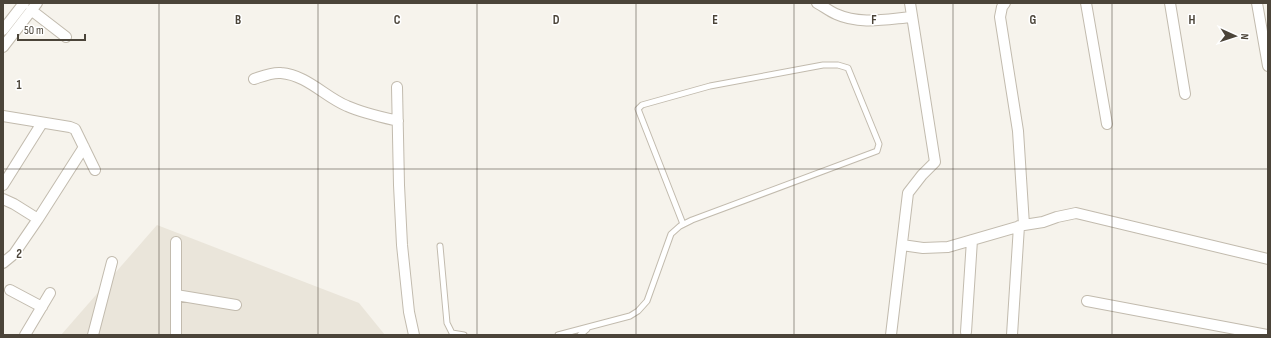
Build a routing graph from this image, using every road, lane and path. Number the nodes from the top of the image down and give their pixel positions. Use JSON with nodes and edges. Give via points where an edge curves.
{"nodes":[{"id":1,"x":817,"y":3,"type":"edge"},
{"id":2,"x":910,"y":3,"type":"edge"},
{"id":3,"x":1005,"y":3,"type":"edge"},
{"id":4,"x":1086,"y":3,"type":"edge"},
{"id":5,"x":1170,"y":3,"type":"edge"},
{"id":6,"x":1257,"y":3,"type":"edge"},
{"id":7,"x":25,"y":5,"type":"edge"},
{"id":8,"x":912,"y":17,"type":"junction"},
{"id":9,"x":1264,"y":20,"type":"edge"},
{"id":10,"x":3,"y":30,"type":"edge"},
{"id":11,"x":66,"y":37,"type":"dead end"},
{"id":12,"x":3,"y":46,"type":"edge"},
{"id":13,"x":1268,"y":66,"type":"edge"},
{"id":14,"x":254,"y":79,"type":"dead end"},
{"id":15,"x":397,"y":87,"type":"dead end"},
{"id":16,"x":1185,"y":94,"type":"dead end"},
{"id":17,"x":3,"y":116,"type":"edge"},
{"id":18,"x":398,"y":121,"type":"junction"},
{"id":19,"x":42,"y":123,"type":"junction"},
{"id":20,"x":1107,"y":124,"type":"dead end"},
{"id":21,"x":84,"y":147,"type":"junction"},
{"id":22,"x":95,"y":170,"type":"dead end"},
{"id":23,"x":3,"y":185,"type":"edge"},
{"id":24,"x":3,"y":199,"type":"edge"},
{"id":25,"x":38,"y":219,"type":"junction"},
{"id":26,"x":683,"y":224,"type":"junction"},
{"id":27,"x":1021,"y":226,"type":"junction"},
{"id":28,"x":972,"y":240,"type":"junction"},
{"id":29,"x":176,"y":242,"type":"dead end"},
{"id":30,"x":902,"y":245,"type":"junction"},
{"id":31,"x":440,"y":246,"type":"dead end"},
{"id":32,"x":5,"y":258,"type":"edge"},
{"id":33,"x":1268,"y":259,"type":"edge"},
{"id":34,"x":112,"y":262,"type":"dead end"},
{"id":35,"x":10,"y":290,"type":"dead end"},
{"id":36,"x":50,"y":293,"type":"dead end"},
{"id":37,"x":176,"y":295,"type":"junction"},
{"id":38,"x":1087,"y":301,"type":"dead end"},
{"id":39,"x":236,"y":305,"type":"dead end"},
{"id":40,"x":42,"y":307,"type":"junction"},
{"id":41,"x":589,"y":327,"type":"junction"},
{"id":42,"x":966,"y":332,"type":"dead end"},
{"id":43,"x":25,"y":335,"type":"edge"},
{"id":44,"x":93,"y":335,"type":"edge"},
{"id":45,"x":176,"y":335,"type":"edge"},
{"id":46,"x":414,"y":335,"type":"edge"},
{"id":47,"x":464,"y":335,"type":"edge"},
{"id":48,"x":558,"y":335,"type":"edge"},
{"id":49,"x":580,"y":335,"type":"edge"},
{"id":50,"x":891,"y":335,"type":"edge"},
{"id":51,"x":1012,"y":335,"type":"edge"},
{"id":52,"x":1266,"y":335,"type":"edge"}],
"edges":[{"from":1,"to":8,"type":"street","via":[[835,14],[853,20]]},
{"from":2,"to":8,"type":"street"},
{"from":3,"to":27,"type":"street","via":[[1000,17],[1018,131]]},
{"from":4,"to":20,"type":"street"},
{"from":5,"to":16,"type":"street"},
{"from":6,"to":9,"type":"street"},
{"from":7,"to":10,"type":"street"},
{"from":7,"to":11,"type":"street"},
{"from":7,"to":12,"type":"street"},
{"from":8,"to":30,"type":"street","via":[[935,162],[908,192]]},
{"from":9,"to":13,"type":"street"},
{"from":14,"to":18,"type":"street","via":[[280,73],[291,75],[307,81],[348,107]]},
{"from":15,"to":18,"type":"street"},
{"from":17,"to":19,"type":"street"},
{"from":18,"to":46,"type":"street","via":[[402,245]]},
{"from":19,"to":21,"type":"street","via":[[75,129]]},
{"from":19,"to":23,"type":"street"},
{"from":21,"to":22,"type":"street"},
{"from":21,"to":25,"type":"street"},
{"from":24,"to":25,"type":"street"},
{"from":25,"to":32,"type":"street"},
{"from":26,"to":26,"type":"lane","via":[[638,109],[642,105],[710,86],[823,64],[848,68],[879,144],[877,151]]},
{"from":26,"to":41,"type":"lane","via":[[670,234],[647,301],[638,311],[630,316]]},
{"from":27,"to":28,"type":"street"},
{"from":27,"to":33,"type":"street","via":[[1076,213]]},
{"from":27,"to":51,"type":"street"},
{"from":28,"to":30,"type":"street","via":[[948,247],[923,248]]},
{"from":28,"to":42,"type":"street"},
{"from":29,"to":37,"type":"street"},
{"from":30,"to":50,"type":"street"},
{"from":31,"to":47,"type":"lane","via":[[448,324],[452,333]]},
{"from":34,"to":44,"type":"street"},
{"from":35,"to":40,"type":"street"},
{"from":36,"to":40,"type":"street"},
{"from":37,"to":39,"type":"street"},
{"from":37,"to":45,"type":"street"},
{"from":38,"to":52,"type":"street"},
{"from":40,"to":43,"type":"street"},
{"from":41,"to":48,"type":"lane"},
{"from":41,"to":49,"type":"lane"}]}
